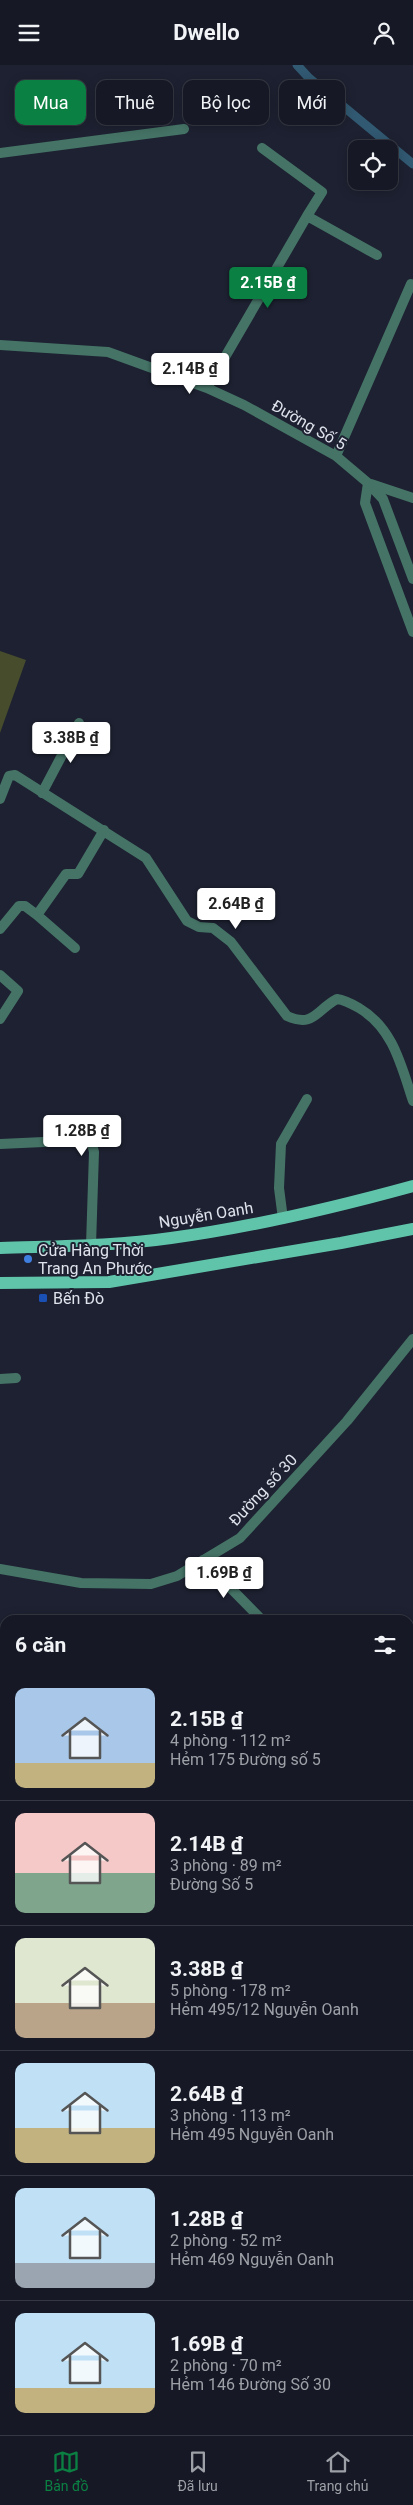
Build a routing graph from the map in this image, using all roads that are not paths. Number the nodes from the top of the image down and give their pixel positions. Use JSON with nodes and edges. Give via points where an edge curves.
{"nodes":[{"id":1,"x":184,"y":129,"type":"dead end"},
{"id":2,"x":262,"y":149,"type":"dead end"},
{"id":3,"x":0,"y":153,"type":"edge"},
{"id":4,"x":307,"y":216,"type":"junction"},
{"id":5,"x":377,"y":255,"type":"dead end"},
{"id":6,"x":411,"y":284,"type":"dead end"},
{"id":7,"x":0,"y":345,"type":"edge"},
{"id":8,"x":207,"y":388,"type":"junction"},
{"id":9,"x":336,"y":456,"type":"junction"},
{"id":10,"x":368,"y":483,"type":"junction"},
{"id":11,"x":413,"y":499,"type":"edge"},
{"id":12,"x":413,"y":579,"type":"edge"},
{"id":13,"x":413,"y":632,"type":"edge"},
{"id":14,"x":79,"y":723,"type":"dead end"},
{"id":15,"x":42,"y":793,"type":"junction"},
{"id":16,"x":0,"y":799,"type":"edge"},
{"id":17,"x":104,"y":830,"type":"junction"},
{"id":18,"x":37,"y":915,"type":"junction"},
{"id":19,"x":0,"y":929,"type":"edge"},
{"id":20,"x":75,"y":948,"type":"dead end"},
{"id":21,"x":0,"y":975,"type":"edge"},
{"id":22,"x":0,"y":1019,"type":"edge"},
{"id":23,"x":307,"y":1099,"type":"dead end"},
{"id":24,"x":413,"y":1101,"type":"edge"},
{"id":25,"x":0,"y":1143,"type":"edge"},
{"id":26,"x":413,"y":1186,"type":"edge"},
{"id":27,"x":283,"y":1219,"type":"junction"},
{"id":28,"x":413,"y":1229,"type":"edge"},
{"id":29,"x":91,"y":1245,"type":"junction"},
{"id":30,"x":0,"y":1248,"type":"edge"},
{"id":31,"x":0,"y":1283,"type":"edge"},
{"id":32,"x":413,"y":1339,"type":"edge"},
{"id":33,"x":16,"y":1378,"type":"dead end"},
{"id":34,"x":0,"y":1379,"type":"edge"},
{"id":35,"x":203,"y":1560,"type":"junction"},
{"id":36,"x":0,"y":1569,"type":"edge"},
{"id":37,"x":257,"y":1615,"type":"edge"}],
"edges":[{"from":1,"to":3,"type":"street"},
{"from":2,"to":4,"type":"street","via":[[322,192]]},
{"from":4,"to":5,"type":"street"},
{"from":4,"to":8,"type":"street"},
{"from":6,"to":9,"type":"street"},
{"from":7,"to":8,"type":"street","name":"Đường Số 5","via":[[108,353]]},
{"from":8,"to":9,"type":"street","name":"Đường Số 5"},
{"from":9,"to":10,"type":"street","name":"Đường Số 5"},
{"from":10,"to":11,"type":"street"},
{"from":10,"to":12,"type":"street","name":"Đường Số 5","via":[[383,499]]},
{"from":10,"to":13,"type":"street","via":[[365,503]]},
{"from":14,"to":15,"type":"street"},
{"from":15,"to":16,"type":"street","via":[[15,775],[9,776]]},
{"from":15,"to":17,"type":"street"},
{"from":17,"to":18,"type":"street","via":[[78,874],[66,874]]},
{"from":17,"to":24,"type":"street","via":[[146,858],[187,921],[199,927],[213,928],[231,942],[287,1016],[299,1022],[313,1018],[337,999],[354,1005],[377,1020],[393,1043]]},
{"from":18,"to":19,"type":"street","via":[[25,906],[19,906]]},
{"from":18,"to":20,"type":"street"},
{"from":21,"to":22,"type":"street","via":[[18,991]]},
{"from":23,"to":27,"type":"street","via":[[281,1144],[279,1188]]},
{"from":25,"to":29,"type":"street","via":[[87,1140],[92,1145]]},
{"from":26,"to":27,"type":"main road","name":"Nguyễn Oanh"},
{"from":27,"to":29,"type":"main road","name":"Nguyễn Oanh","via":[[170,1238]]},
{"from":28,"to":31,"type":"main road","via":[[109,1282]]},
{"from":29,"to":30,"type":"main road","name":"Nguyễn Oanh"},
{"from":32,"to":35,"type":"street","name":"Đường số 30","via":[[347,1421],[240,1538]]},
{"from":33,"to":34,"type":"street"},
{"from":35,"to":36,"type":"street","name":"Đường số 30","via":[[177,1576],[152,1584],[81,1583]]},
{"from":35,"to":37,"type":"street"}]}
